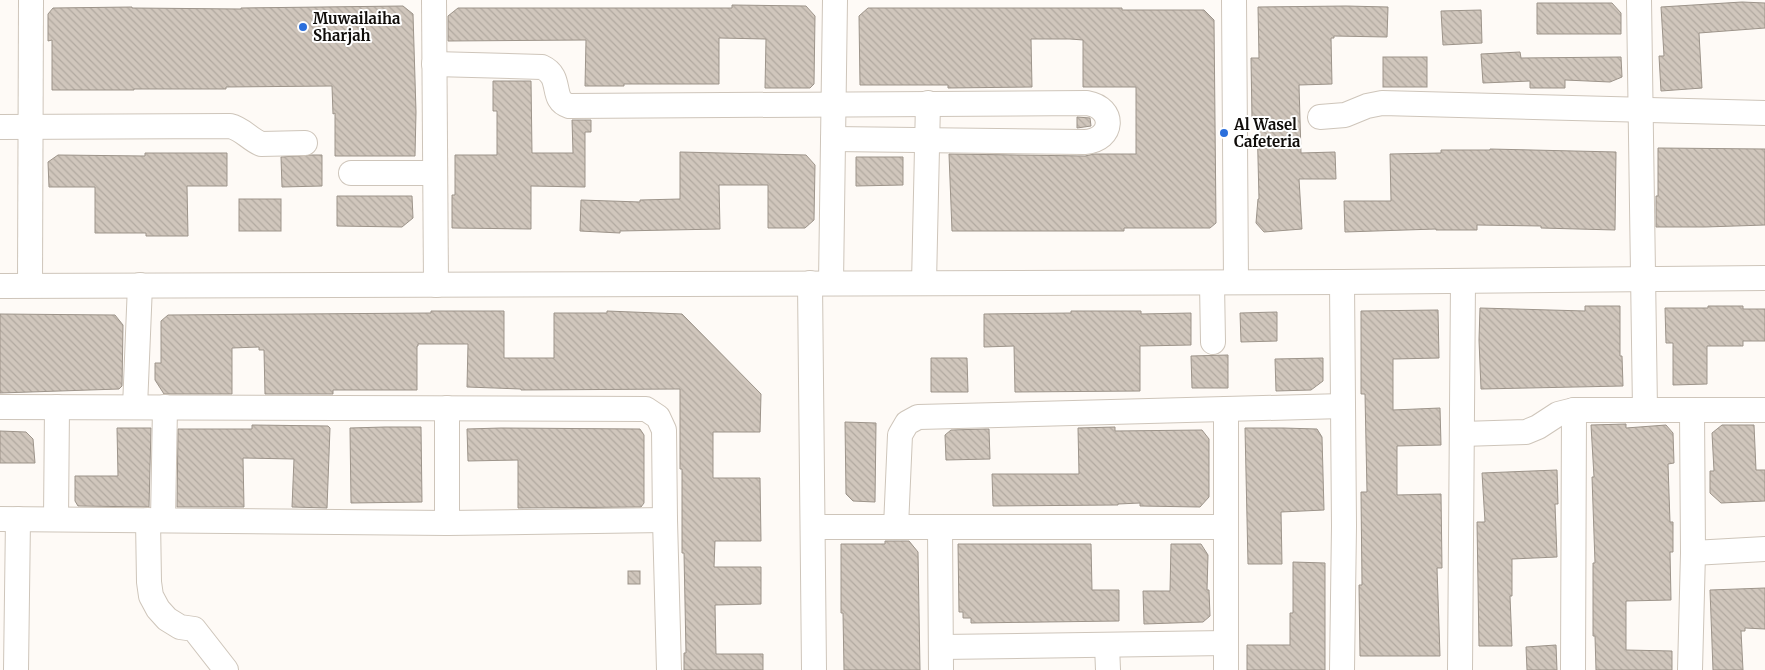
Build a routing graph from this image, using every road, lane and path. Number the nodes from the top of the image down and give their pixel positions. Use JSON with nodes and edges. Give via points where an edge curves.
{"nodes":[{"id":1,"x":32,"y":0,"type":"edge"},
{"id":2,"x":434,"y":0,"type":"edge"},
{"id":3,"x":835,"y":0,"type":"edge"},
{"id":4,"x":1234,"y":0,"type":"edge"},
{"id":5,"x":1639,"y":0,"type":"edge"},
{"id":6,"x":434,"y":64,"type":"junction"},
{"id":7,"x":833,"y":104,"type":"junction"},
{"id":8,"x":928,"y":104,"type":"junction"},
{"id":9,"x":1641,"y":110,"type":"junction"},
{"id":10,"x":1765,"y":113,"type":"edge"},
{"id":11,"x":1320,"y":117,"type":"dead end"},
{"id":12,"x":0,"y":127,"type":"edge"},
{"id":13,"x":31,"y":127,"type":"junction"},
{"id":14,"x":834,"y":139,"type":"junction"},
{"id":15,"x":927,"y":140,"type":"junction"},
{"id":16,"x":305,"y":143,"type":"dead end"},
{"id":17,"x":351,"y":173,"type":"dead end"},
{"id":18,"x":434,"y":173,"type":"junction"},
{"id":19,"x":1644,"y":278,"type":"junction"},
{"id":20,"x":1765,"y":278,"type":"edge"},
{"id":21,"x":1463,"y":281,"type":"junction"},
{"id":22,"x":1236,"y":282,"type":"junction"},
{"id":23,"x":1342,"y":282,"type":"junction"},
{"id":24,"x":821,"y":283,"type":"junction"},
{"id":25,"x":924,"y":283,"type":"junction"},
{"id":26,"x":1212,"y":283,"type":"junction"},
{"id":27,"x":140,"y":285,"type":"junction"},
{"id":28,"x":436,"y":285,"type":"junction"},
{"id":29,"x":0,"y":286,"type":"edge"},
{"id":30,"x":30,"y":286,"type":"junction"},
{"id":31,"x":1213,"y":342,"type":"dead end"},
{"id":32,"x":1343,"y":406,"type":"junction"},
{"id":33,"x":0,"y":407,"type":"edge"},
{"id":34,"x":57,"y":407,"type":"junction"},
{"id":35,"x":135,"y":407,"type":"junction"},
{"id":36,"x":165,"y":407,"type":"junction"},
{"id":37,"x":447,"y":408,"type":"junction"},
{"id":38,"x":1226,"y":409,"type":"junction"},
{"id":39,"x":1574,"y":410,"type":"junction"},
{"id":40,"x":1645,"y":410,"type":"junction"},
{"id":41,"x":1692,"y":410,"type":"junction"},
{"id":42,"x":1765,"y":410,"type":"edge"},
{"id":43,"x":1462,"y":434,"type":"junction"},
{"id":44,"x":9,"y":519,"type":"edge"},
{"id":45,"x":56,"y":519,"type":"junction"},
{"id":46,"x":155,"y":520,"type":"junction"},
{"id":47,"x":665,"y":520,"type":"junction"},
{"id":48,"x":447,"y":523,"type":"junction"},
{"id":49,"x":813,"y":526,"type":"junction"},
{"id":50,"x":896,"y":527,"type":"junction"},
{"id":51,"x":940,"y":527,"type":"junction"},
{"id":52,"x":1226,"y":527,"type":"junction"},
{"id":53,"x":1765,"y":549,"type":"edge"},
{"id":54,"x":1693,"y":553,"type":"junction"},
{"id":55,"x":1226,"y":643,"type":"junction"},
{"id":56,"x":1107,"y":645,"type":"junction"},
{"id":57,"x":941,"y":658,"type":"edge"},
{"id":58,"x":16,"y":670,"type":"edge"},
{"id":59,"x":226,"y":670,"type":"edge"},
{"id":60,"x":669,"y":670,"type":"edge"},
{"id":61,"x":814,"y":670,"type":"edge"},
{"id":62,"x":1108,"y":670,"type":"edge"},
{"id":63,"x":1226,"y":670,"type":"edge"},
{"id":64,"x":1342,"y":670,"type":"edge"},
{"id":65,"x":1460,"y":670,"type":"edge"},
{"id":66,"x":1573,"y":670,"type":"edge"},
{"id":67,"x":1690,"y":670,"type":"edge"}],
"edges":[{"from":1,"to":13,"type":"street"},
{"from":2,"to":6,"type":"street"},
{"from":3,"to":7,"type":"street"},
{"from":4,"to":22,"type":"street"},
{"from":5,"to":9,"type":"street"},
{"from":6,"to":7,"type":"street","via":[[542,67],[552,73],[560,102],[569,106]]},
{"from":6,"to":18,"type":"street"},
{"from":7,"to":8,"type":"street"},
{"from":7,"to":14,"type":"street"},
{"from":8,"to":15,"type":"street"},
{"from":8,"to":15,"type":"street","via":[[1088,103],[1102,109],[1108,124],[1106,132],[1093,141]]},
{"from":9,"to":10,"type":"street"},
{"from":9,"to":11,"type":"street","via":[[1382,103],[1345,115]]},
{"from":9,"to":19,"type":"street"},
{"from":12,"to":13,"type":"street"},
{"from":13,"to":16,"type":"street","via":[[230,126],[261,144]]},
{"from":13,"to":30,"type":"street"},
{"from":14,"to":15,"type":"street"},
{"from":14,"to":24,"type":"street"},
{"from":15,"to":25,"type":"street"},
{"from":17,"to":18,"type":"street"},
{"from":18,"to":28,"type":"street"},
{"from":19,"to":20,"type":"street"},
{"from":19,"to":21,"type":"street"},
{"from":19,"to":40,"type":"street"},
{"from":21,"to":23,"type":"street"},
{"from":21,"to":43,"type":"street"},
{"from":22,"to":23,"type":"street"},
{"from":22,"to":26,"type":"street"},
{"from":23,"to":32,"type":"street"},
{"from":24,"to":25,"type":"street"},
{"from":24,"to":28,"type":"street"},
{"from":24,"to":49,"type":"street"},
{"from":25,"to":26,"type":"street"},
{"from":26,"to":31,"type":"street"},
{"from":27,"to":28,"type":"street"},
{"from":27,"to":30,"type":"street"},
{"from":27,"to":35,"type":"street"},
{"from":29,"to":30,"type":"street"},
{"from":32,"to":38,"type":"street"},
{"from":32,"to":64,"type":"street"},
{"from":33,"to":34,"type":"street"},
{"from":34,"to":35,"type":"street"},
{"from":34,"to":45,"type":"street"},
{"from":35,"to":36,"type":"street"},
{"from":36,"to":37,"type":"street"},
{"from":36,"to":46,"type":"street"},
{"from":37,"to":47,"type":"street","via":[[639,408],[652,412],[664,430]]},
{"from":37,"to":48,"type":"street"},
{"from":38,"to":50,"type":"street","via":[[918,417],[907,424],[900,435]]},
{"from":38,"to":52,"type":"street"},
{"from":39,"to":40,"type":"street"},
{"from":39,"to":43,"type":"street","via":[[1558,414],[1526,432]]},
{"from":39,"to":66,"type":"street"},
{"from":40,"to":41,"type":"street"},
{"from":41,"to":42,"type":"street"},
{"from":41,"to":54,"type":"street"},
{"from":43,"to":65,"type":"street"},
{"from":44,"to":45,"type":"street"},
{"from":44,"to":58,"type":"street"},
{"from":45,"to":46,"type":"street"},
{"from":46,"to":48,"type":"street"},
{"from":46,"to":59,"type":"street","via":[[149,582],[151,596],[167,619],[194,630]]},
{"from":47,"to":48,"type":"street"},
{"from":47,"to":60,"type":"street"},
{"from":49,"to":50,"type":"street"},
{"from":49,"to":61,"type":"street"},
{"from":50,"to":51,"type":"street"},
{"from":51,"to":52,"type":"street"},
{"from":51,"to":57,"type":"street"},
{"from":52,"to":55,"type":"street"},
{"from":53,"to":54,"type":"street"},
{"from":54,"to":67,"type":"street"},
{"from":55,"to":56,"type":"street"},
{"from":55,"to":63,"type":"street"},
{"from":56,"to":57,"type":"street"},
{"from":56,"to":62,"type":"street"}]}
